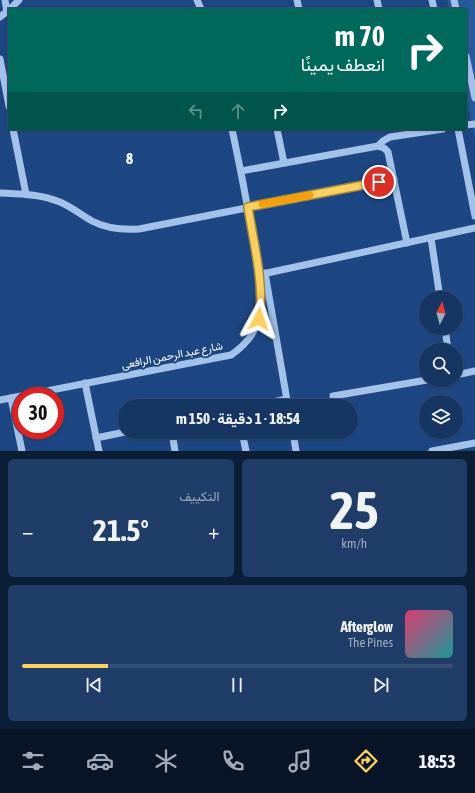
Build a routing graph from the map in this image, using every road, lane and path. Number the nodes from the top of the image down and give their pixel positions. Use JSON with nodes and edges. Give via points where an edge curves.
{"nodes":[{"id":1,"x":19,"y":0,"type":"edge"},
{"id":2,"x":11,"y":8,"type":"edge"},
{"id":3,"x":8,"y":11,"type":"edge"},
{"id":4,"x":0,"y":17,"type":"edge"},
{"id":5,"x":0,"y":59,"type":"edge"},
{"id":6,"x":467,"y":61,"type":"edge"},
{"id":7,"x":2,"y":85,"type":"edge"},
{"id":8,"x":475,"y":98,"type":"edge"},
{"id":9,"x":8,"y":103,"type":"edge"},
{"id":10,"x":13,"y":130,"type":"edge"},
{"id":11,"x":232,"y":130,"type":"edge"},
{"id":12,"x":277,"y":130,"type":"edge"},
{"id":13,"x":436,"y":130,"type":"edge"},
{"id":14,"x":458,"y":130,"type":"edge"},
{"id":15,"x":378,"y":146,"type":"junction"},
{"id":16,"x":284,"y":163,"type":"junction"},
{"id":17,"x":241,"y":171,"type":"junction"},
{"id":18,"x":394,"y":179,"type":"junction"},
{"id":19,"x":0,"y":193,"type":"edge"},
{"id":20,"x":26,"y":194,"type":"junction"},
{"id":21,"x":248,"y":207,"type":"junction"},
{"id":22,"x":475,"y":216,"type":"edge"},
{"id":23,"x":475,"y":228,"type":"edge"},
{"id":24,"x":431,"y":238,"type":"junction"},
{"id":25,"x":407,"y":243,"type":"junction"},
{"id":26,"x":262,"y":274,"type":"junction"},
{"id":27,"x":439,"y":291,"type":"edge"},
{"id":28,"x":475,"y":372,"type":"edge"},
{"id":29,"x":463,"y":374,"type":"edge"},
{"id":30,"x":419,"y":381,"type":"edge"},
{"id":31,"x":86,"y":383,"type":"junction"},
{"id":32,"x":64,"y":387,"type":"edge"},
{"id":33,"x":333,"y":396,"type":"dead end"},
{"id":34,"x":12,"y":398,"type":"edge"},
{"id":35,"x":287,"y":399,"type":"edge"},
{"id":36,"x":0,"y":400,"type":"edge"},
{"id":37,"x":118,"y":433,"type":"edge"},
{"id":38,"x":96,"y":438,"type":"junction"},
{"id":39,"x":20,"y":439,"type":"edge"},
{"id":40,"x":173,"y":439,"type":"edge"},
{"id":41,"x":243,"y":439,"type":"edge"},
{"id":42,"x":294,"y":439,"type":"edge"},
{"id":43,"x":475,"y":443,"type":"edge"},
{"id":44,"x":461,"y":448,"type":"edge"},
{"id":45,"x":22,"y":451,"type":"edge"},
{"id":46,"x":99,"y":451,"type":"edge"},
{"id":47,"x":175,"y":451,"type":"edge"},
{"id":48,"x":246,"y":451,"type":"edge"},
{"id":49,"x":296,"y":451,"type":"edge"},
{"id":50,"x":432,"y":451,"type":"edge"}],
"edges":[{"from":1,"to":2,"type":"street"},
{"from":3,"to":4,"type":"street"},
{"from":5,"to":7,"type":"street"},
{"from":6,"to":8,"type":"street"},
{"from":7,"to":9,"type":"street"},
{"from":10,"to":20,"type":"street"},
{"from":11,"to":17,"type":"street","name":"شارع عبد الرحمن الرافعى"},
{"from":12,"to":16,"type":"street"},
{"from":13,"to":15,"type":"street","via":[[390,137]]},
{"from":14,"to":22,"type":"street"},
{"from":15,"to":16,"type":"street"},
{"from":15,"to":18,"type":"street","via":[[388,152]]},
{"from":16,"to":17,"type":"street"},
{"from":17,"to":21,"type":"street","name":"شارع عبد الرحمن الرافعى"},
{"from":18,"to":21,"type":"street"},
{"from":18,"to":25,"type":"street"},
{"from":19,"to":20,"type":"street"},
{"from":20,"to":21,"type":"street","via":[[61,203],[91,221],[122,230],[139,229]]},
{"from":21,"to":26,"type":"street","name":"شارع عبد الرحمن الرافعى"},
{"from":23,"to":24,"type":"street"},
{"from":24,"to":25,"type":"street"},
{"from":24,"to":27,"type":"street"},
{"from":25,"to":26,"type":"street"},
{"from":26,"to":31,"type":"street","name":"شارع عبد الرحمن الرافعى","via":[[262,306],[259,319],[247,342],[231,355]]},
{"from":26,"to":35,"type":"street"},
{"from":28,"to":29,"type":"street"},
{"from":30,"to":33,"type":"street"},
{"from":31,"to":32,"type":"street","name":"شارع عبد الرحمن الرافعى"},
{"from":31,"to":38,"type":"street"},
{"from":34,"to":36,"type":"street","name":"شارع عبد الرحمن الرافعى"},
{"from":37,"to":38,"type":"street"},
{"from":38,"to":46,"type":"street"},
{"from":39,"to":45,"type":"street"},
{"from":40,"to":47,"type":"street"},
{"from":41,"to":48,"type":"street"},
{"from":42,"to":49,"type":"street"},
{"from":43,"to":44,"type":"street"},
{"from":44,"to":50,"type":"street"}]}
